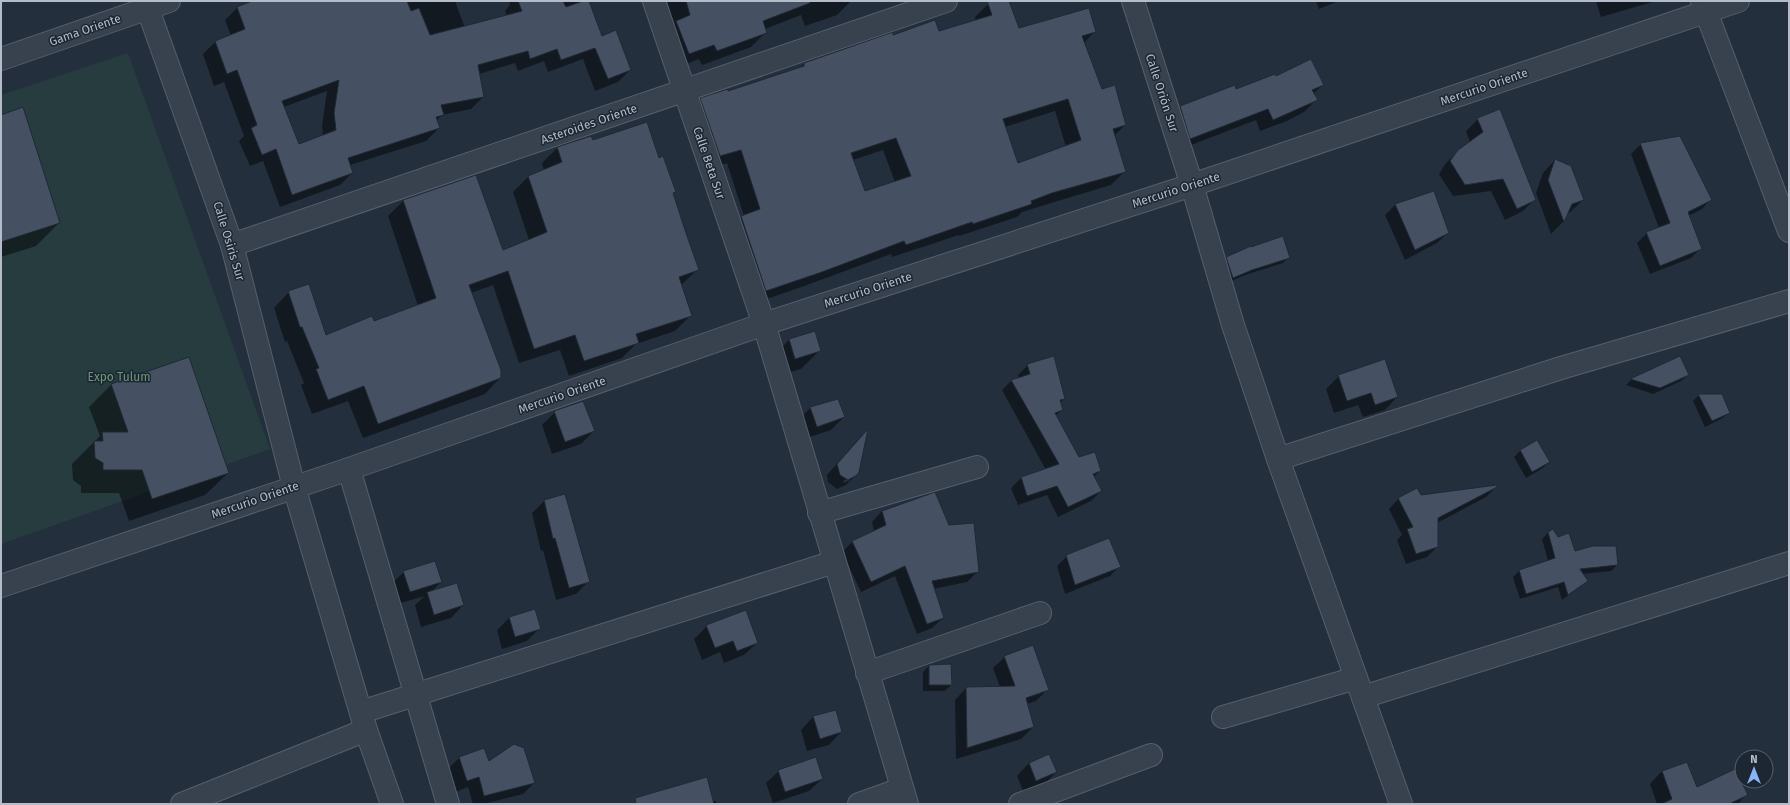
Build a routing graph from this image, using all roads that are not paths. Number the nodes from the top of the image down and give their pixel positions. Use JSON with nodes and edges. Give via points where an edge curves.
{"nodes":[{"id":1,"x":169,"y":1,"type":"edge"},
{"id":2,"x":654,"y":1,"type":"edge"},
{"id":3,"x":946,"y":1,"type":"edge"},
{"id":4,"x":1133,"y":1,"type":"edge"},
{"id":5,"x":1738,"y":1,"type":"edge"},
{"id":6,"x":146,"y":5,"type":"edge"},
{"id":7,"x":1704,"y":7,"type":"edge"},
{"id":8,"x":1,"y":59,"type":"edge"},
{"id":9,"x":685,"y":91,"type":"junction"},
{"id":10,"x":1192,"y":185,"type":"junction"},
{"id":11,"x":1789,"y":232,"type":"edge"},
{"id":12,"x":232,"y":245,"type":"junction"},
{"id":13,"x":1789,"y":300,"type":"edge"},
{"id":14,"x":764,"y":324,"type":"junction"},
{"id":15,"x":1278,"y":459,"type":"junction"},
{"id":16,"x":977,"y":467,"type":"dead end"},
{"id":17,"x":349,"y":469,"type":"junction"},
{"id":18,"x":294,"y":487,"type":"junction"},
{"id":19,"x":819,"y":513,"type":"junction"},
{"id":20,"x":834,"y":562,"type":"junction"},
{"id":21,"x":1789,"y":563,"type":"edge"},
{"id":22,"x":1,"y":586,"type":"edge"},
{"id":23,"x":1040,"y":613,"type":"dead end"},
{"id":24,"x":867,"y":673,"type":"junction"},
{"id":25,"x":1360,"y":687,"type":"junction"},
{"id":26,"x":416,"y":696,"type":"junction"},
{"id":27,"x":1223,"y":717,"type":"dead end"},
{"id":28,"x":364,"y":721,"type":"junction"},
{"id":29,"x":1152,"y":755,"type":"dead end"},
{"id":30,"x":904,"y":796,"type":"edge"},
{"id":31,"x":182,"y":804,"type":"edge"},
{"id":32,"x":392,"y":804,"type":"edge"},
{"id":33,"x":448,"y":804,"type":"edge"},
{"id":34,"x":858,"y":804,"type":"edge"},
{"id":35,"x":1020,"y":804,"type":"edge"},
{"id":36,"x":1401,"y":804,"type":"edge"}],
"edges":[{"from":1,"to":6,"type":"street","name":"Gama Oriente"},
{"from":2,"to":9,"type":"street","name":"Calle Beta Sur"},
{"from":3,"to":9,"type":"street","name":"Asteroides Oriente"},
{"from":4,"to":10,"type":"street","name":"Calle Orión Sur"},
{"from":5,"to":7,"type":"street","name":"Mercurio Oriente"},
{"from":6,"to":8,"type":"street","name":"Gama Oriente"},
{"from":6,"to":12,"type":"street","name":"Calle Osiris Sur"},
{"from":7,"to":10,"type":"street","name":"Mercurio Oriente"},
{"from":7,"to":11,"type":"street"},
{"from":9,"to":12,"type":"street","name":"Asteroides Oriente"},
{"from":9,"to":14,"type":"street","name":"Calle Beta Sur"},
{"from":10,"to":14,"type":"street","name":"Mercurio Oriente"},
{"from":10,"to":15,"type":"street","name":"Calle Orión Sur"},
{"from":12,"to":18,"type":"street","name":"Calle Osiris Sur"},
{"from":13,"to":15,"type":"street","via":[[1561,368]]},
{"from":14,"to":17,"type":"street","name":"Mercurio Oriente"},
{"from":14,"to":19,"type":"street","name":"Calle Beta Sur"},
{"from":15,"to":25,"type":"street","name":"Calle Orión Sur"},
{"from":16,"to":19,"type":"street"},
{"from":17,"to":18,"type":"street","name":"Mercurio Oriente"},
{"from":17,"to":26,"type":"street"},
{"from":18,"to":22,"type":"street","name":"Mercurio Oriente"},
{"from":18,"to":28,"type":"street","name":"Calle Osiris Sur"},
{"from":19,"to":20,"type":"street","name":"Calle Beta Sur"},
{"from":20,"to":24,"type":"street","name":"Calle Beta Sur"},
{"from":20,"to":26,"type":"street"},
{"from":21,"to":25,"type":"street"},
{"from":23,"to":24,"type":"street"},
{"from":24,"to":30,"type":"street","name":"Calle Beta Sur"},
{"from":25,"to":27,"type":"street"},
{"from":25,"to":36,"type":"street","name":"Calle Orión Sur"},
{"from":26,"to":28,"type":"street"},
{"from":26,"to":33,"type":"street"},
{"from":28,"to":31,"type":"street"},
{"from":28,"to":32,"type":"street","name":"Calle Osiris Sur"},
{"from":29,"to":35,"type":"street"},
{"from":30,"to":34,"type":"street"}]}
